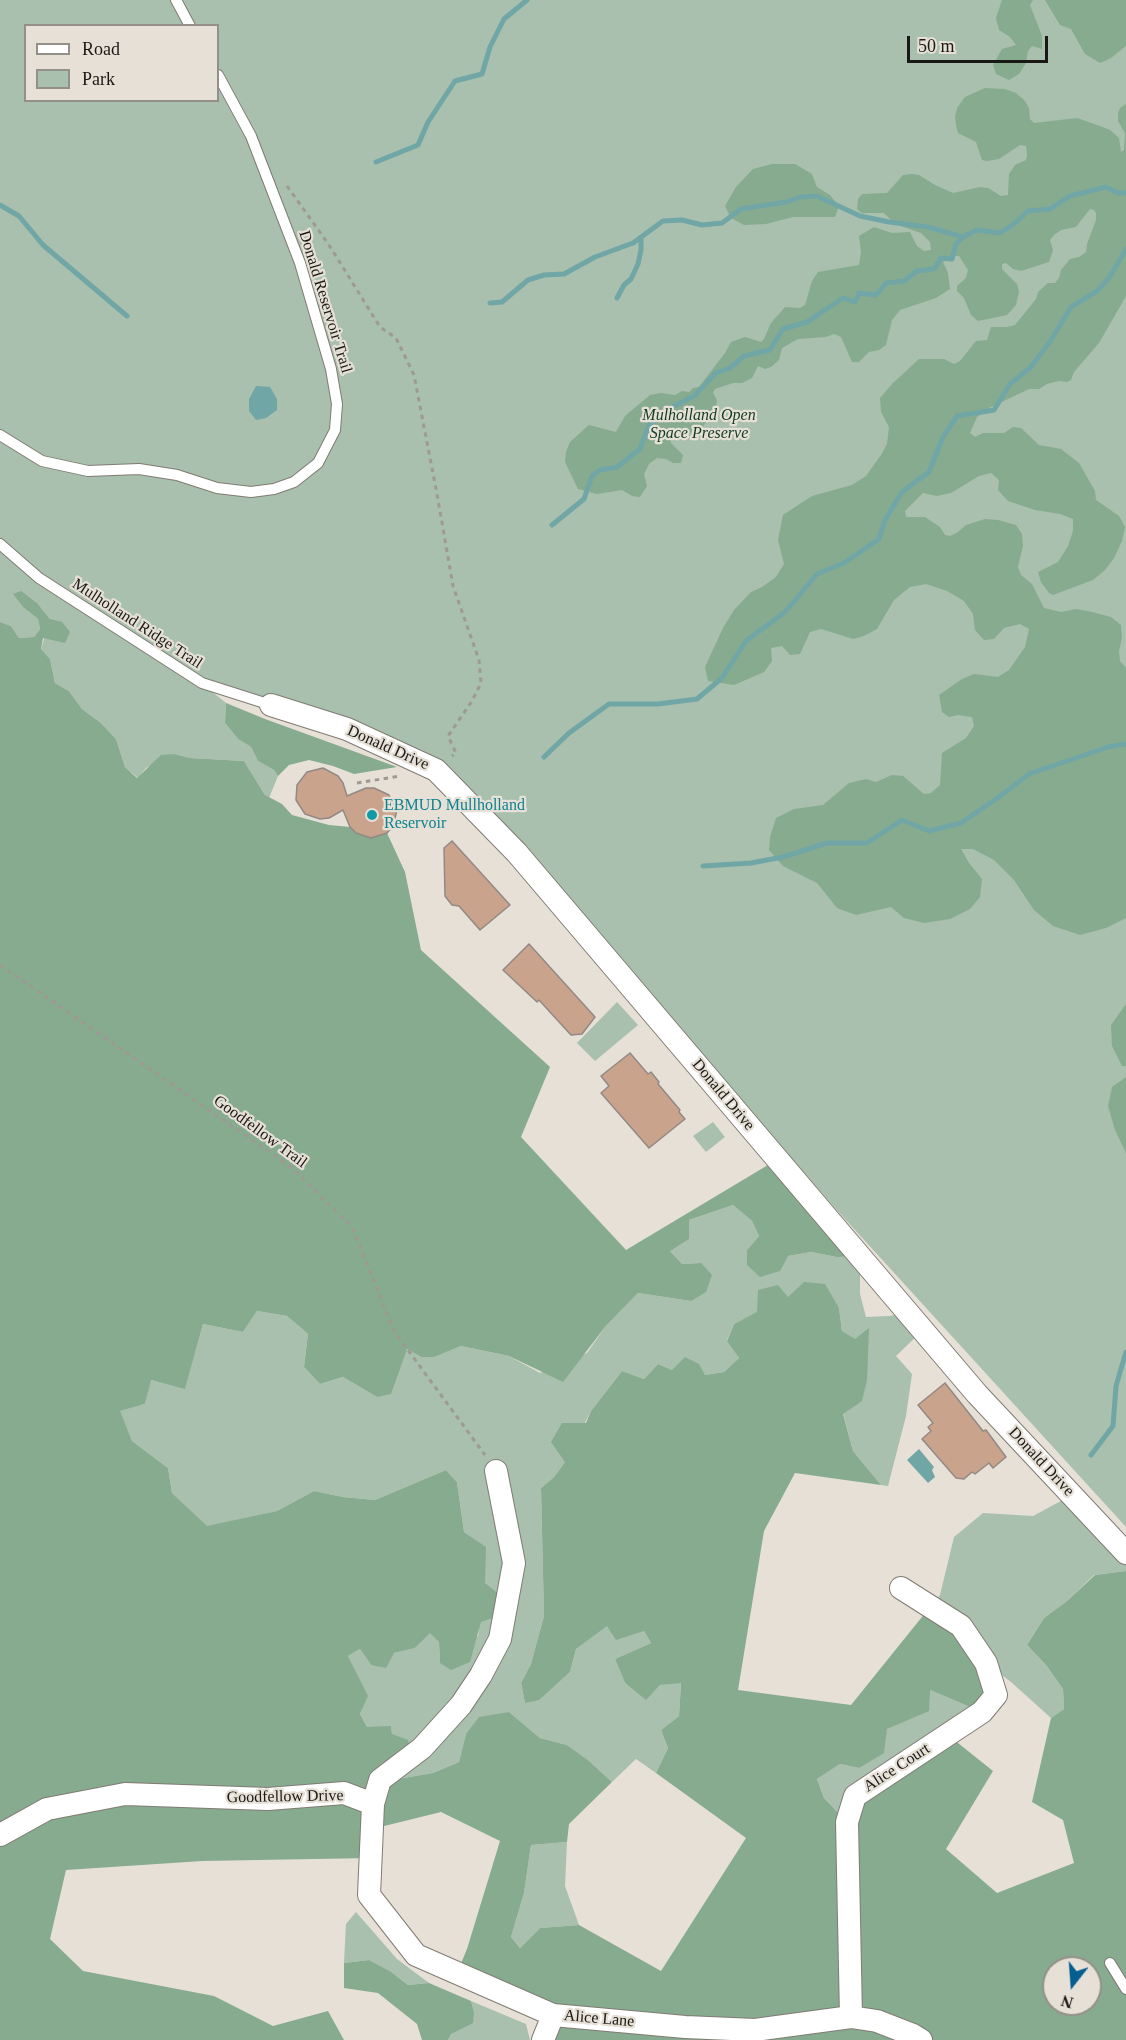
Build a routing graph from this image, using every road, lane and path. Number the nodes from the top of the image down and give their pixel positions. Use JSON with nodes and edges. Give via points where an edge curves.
{"nodes":[{"id":1,"x":176,"y":0,"type":"edge"},
{"id":2,"x":189,"y":24,"type":"edge"},
{"id":3,"x":219,"y":77,"type":"edge"},
{"id":4,"x":282,"y":178,"type":"dead end"},
{"id":5,"x":0,"y":435,"type":"edge"},
{"id":6,"x":0,"y":544,"type":"edge"},
{"id":7,"x":272,"y":705,"type":"joint"},
{"id":8,"x":436,"y":770,"type":"junction"},
{"id":9,"x":402,"y":776,"type":"dead end"},
{"id":10,"x":357,"y":783,"type":"dead end"},
{"id":11,"x":0,"y":964,"type":"edge"},
{"id":12,"x":496,"y":1471,"type":"joint"},
{"id":13,"x":1126,"y":1553,"type":"edge"},
{"id":14,"x":901,"y":1588,"type":"dead end"},
{"id":15,"x":373,"y":1804,"type":"junction"},
{"id":16,"x":0,"y":1835,"type":"edge"},
{"id":17,"x":1110,"y":1963,"type":"dead end"},
{"id":18,"x":1126,"y":1989,"type":"edge"},
{"id":19,"x":553,"y":2015,"type":"junction"},
{"id":20,"x":851,"y":2017,"type":"junction"},
{"id":21,"x":756,"y":2035,"type":"edge"},
{"id":22,"x":543,"y":2040,"type":"edge"},
{"id":23,"x":921,"y":2040,"type":"edge"}],
"edges":[{"from":1,"to":2,"type":"lane"},
{"from":3,"to":5,"type":"lane","name":"Donald Reservoir Trail","via":[[251,136],[300,263],[331,369],[337,404],[335,430],[318,463],[294,482],[250,492],[139,469],[88,471],[42,461]]},
{"from":4,"to":8,"type":"path","via":[[380,327],[396,338],[414,375],[453,586],[479,660],[481,683],[448,736],[456,753]]},
{"from":6,"to":7,"type":"lane","name":"Mulholland Ridge Trail","via":[[39,579],[202,683]]},
{"from":7,"to":8,"type":"street","name":"Donald Drive","via":[[347,729]]},
{"from":8,"to":13,"type":"street","name":"Donald Drive","via":[[517,853],[976,1394]]},
{"from":9,"to":10,"type":"path"},
{"from":11,"to":12,"type":"path","name":"Goodfellow Trail","via":[[291,1167],[352,1227],[394,1331]]},
{"from":12,"to":15,"type":"street","via":[[514,1563],[500,1639],[461,1705],[422,1748],[380,1780]]},
{"from":14,"to":20,"type":"street","name":"Alice Court","via":[[961,1626],[986,1663],[996,1695],[982,1712],[855,1796],[847,1822]]},
{"from":15,"to":16,"type":"street","name":"Goodfellow Drive","via":[[344,1793],[268,1799],[126,1794],[47,1809]]},
{"from":15,"to":19,"type":"street","name":"Alice Lane","via":[[369,1895],[416,1955]]},
{"from":17,"to":18,"type":"lane"},
{"from":19,"to":21,"type":"street","name":"Alice Lane"},
{"from":19,"to":22,"type":"street"},
{"from":20,"to":21,"type":"street","name":"Alice Lane"},
{"from":20,"to":23,"type":"street","name":"Alice Lane","via":[[878,2021]]}]}
